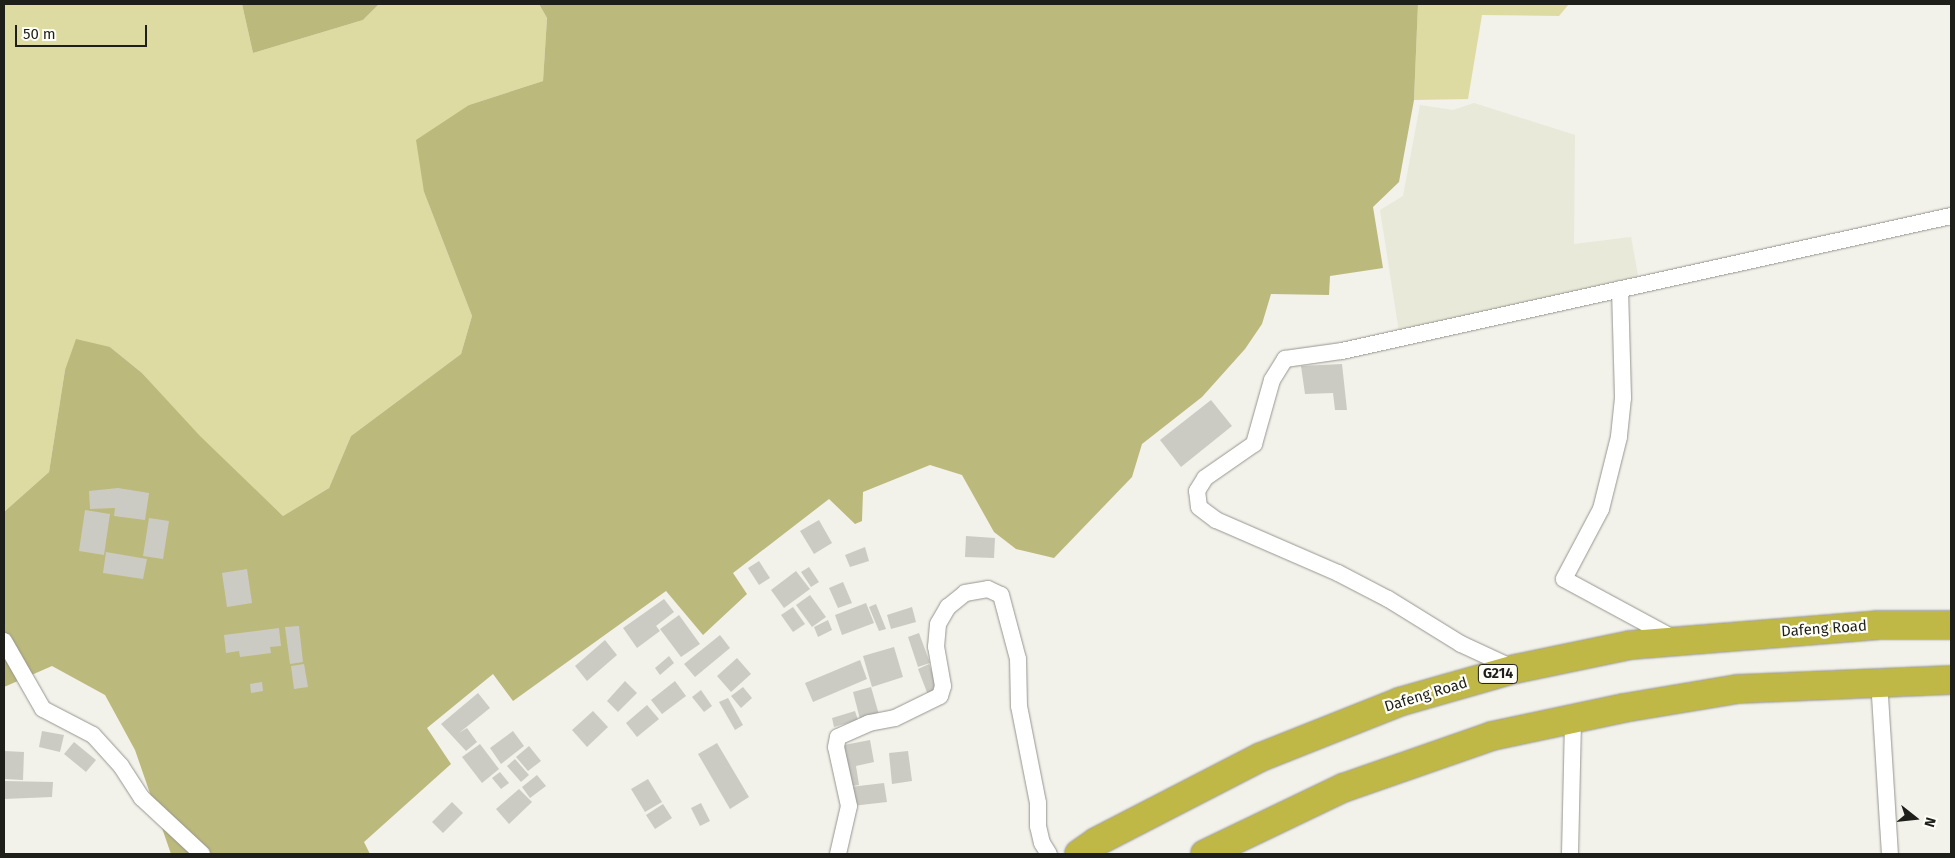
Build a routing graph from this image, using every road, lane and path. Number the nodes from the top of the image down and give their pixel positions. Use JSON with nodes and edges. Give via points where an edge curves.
{"nodes":[{"id":1,"x":1951,"y":216,"type":"edge"},
{"id":2,"x":1620,"y":289,"type":"junction"},
{"id":3,"x":1951,"y":625,"type":"edge"},
{"id":4,"x":1677,"y":640,"type":"junction"},
{"id":5,"x":4,"y":641,"type":"edge"},
{"id":6,"x":1515,"y":669,"type":"junction"},
{"id":7,"x":1879,"y":680,"type":"junction"},
{"id":8,"x":1951,"y":680,"type":"edge"},
{"id":9,"x":1573,"y":719,"type":"junction"},
{"id":10,"x":202,"y":854,"type":"edge"},
{"id":11,"x":838,"y":854,"type":"edge"},
{"id":12,"x":1049,"y":854,"type":"edge"},
{"id":13,"x":1080,"y":854,"type":"edge"},
{"id":14,"x":1205,"y":854,"type":"edge"},
{"id":15,"x":1570,"y":854,"type":"edge"},
{"id":16,"x":1890,"y":854,"type":"edge"}],
"edges":[{"from":1,"to":2,"type":"street"},
{"from":2,"to":4,"type":"street","via":[[1623,398],[1619,437],[1601,509],[1564,579]]},
{"from":2,"to":6,"type":"street","via":[[1342,350],[1285,359],[1272,380],[1254,444],[1205,478],[1197,491],[1199,507],[1216,520],[1338,573],[1461,644]]},
{"from":3,"to":4,"type":"highway","name":"Dafeng Road","number":"G214","via":[[1878,625]]},
{"from":4,"to":6,"type":"highway","name":"Dafeng Road","number":"G214","via":[[1631,645]]},
{"from":5,"to":10,"type":"street","via":[[43,709],[93,735],[121,766],[142,798],[187,836]]},
{"from":6,"to":13,"type":"highway","name":"Dafeng Road","number":"G214","via":[[1398,702],[1261,757],[1096,842]]},
{"from":7,"to":8,"type":"highway"},
{"from":7,"to":9,"type":"highway","via":[[1738,688]]},
{"from":7,"to":16,"type":"street"},
{"from":9,"to":14,"type":"highway","via":[[1492,736],[1343,788]]},
{"from":9,"to":15,"type":"street"},
{"from":11,"to":12,"type":"street","via":[[849,806],[836,747],[838,737],[869,723],[895,718],[940,696],[943,686],[936,647],[938,624],[948,607],[965,593],[988,589],[1001,595],[1018,659],[1018,706],[1038,803],[1038,826]]}]}
